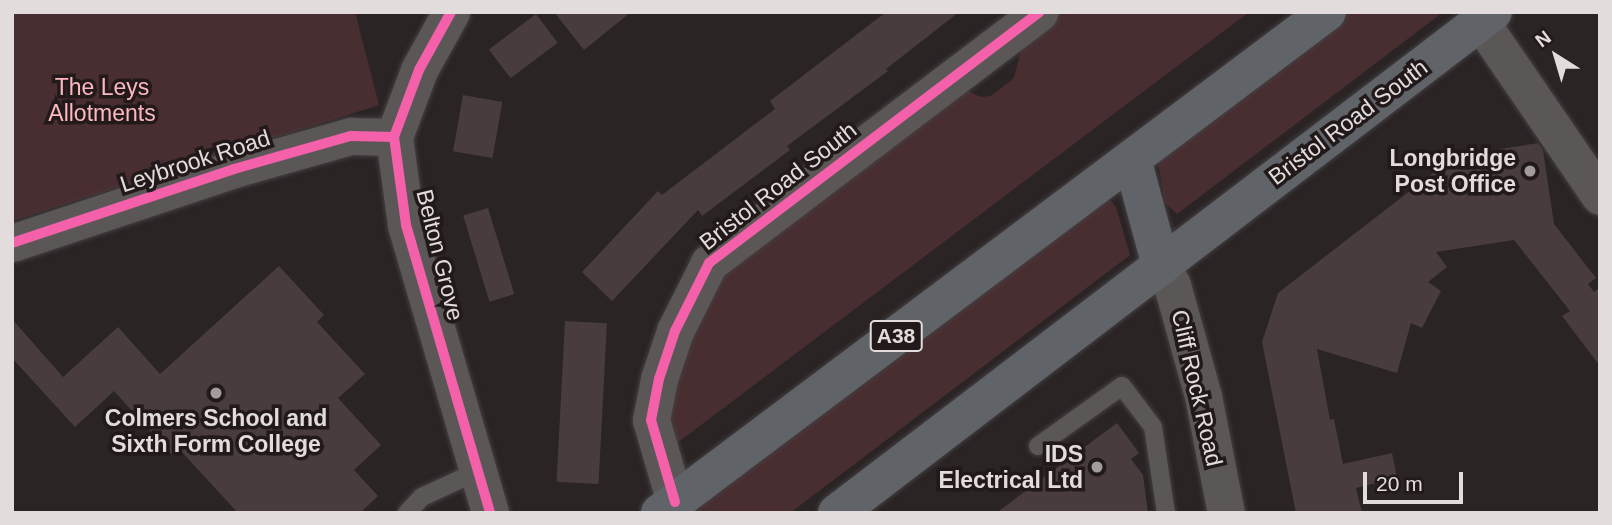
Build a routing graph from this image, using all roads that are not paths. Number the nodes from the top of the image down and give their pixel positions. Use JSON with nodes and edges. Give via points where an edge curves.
{"nodes":[{"id":1,"x":451,"y":12,"type":"edge"},
{"id":2,"x":1040,"y":12,"type":"edge"},
{"id":3,"x":1327,"y":12,"type":"edge"},
{"id":4,"x":1486,"y":17,"type":"edge"},
{"id":5,"x":394,"y":137,"type":"junction"},
{"id":6,"x":1132,"y":159,"type":"junction"},
{"id":7,"x":1600,"y":196,"type":"edge"},
{"id":8,"x":15,"y":234,"type":"edge"},
{"id":9,"x":1161,"y":266,"type":"junction"},
{"id":10,"x":1038,"y":446,"type":"dead end"},
{"id":11,"x":478,"y":471,"type":"junction"},
{"id":12,"x":668,"y":507,"type":"edge"},
{"id":13,"x":407,"y":513,"type":"edge"},
{"id":14,"x":490,"y":513,"type":"edge"},
{"id":15,"x":837,"y":513,"type":"edge"},
{"id":16,"x":1166,"y":513,"type":"edge"},
{"id":17,"x":1226,"y":513,"type":"edge"}],
"edges":[{"from":1,"to":5,"type":"street","name":"Belton Grove","via":[[419,70]]},
{"from":2,"to":12,"type":"street","name":"Bristol Road South","via":[[709,263],[675,331],[651,420]]},
{"from":3,"to":6,"type":"highway","name":"Bristol Road South","number":"A38"},
{"from":4,"to":7,"type":"street"},
{"from":4,"to":9,"type":"highway","name":"Bristol Road South"},
{"from":5,"to":8,"type":"street","name":"Leybrook Road","via":[[351,136]]},
{"from":5,"to":11,"type":"street","name":"Belton Grove","via":[[406,225]]},
{"from":6,"to":9,"type":"highway"},
{"from":6,"to":12,"type":"highway","name":"Bristol Road South","number":"A38"},
{"from":9,"to":15,"type":"highway","name":"Bristol Road South"},
{"from":9,"to":17,"type":"street","name":"Cliff Rock Road","via":[[1172,285],[1203,396]]},
{"from":10,"to":16,"type":"lane","via":[[1122,386],[1153,427]]},
{"from":11,"to":13,"type":"lane","via":[[422,497]]},
{"from":11,"to":14,"type":"street","name":"Belton Grove"}]}
